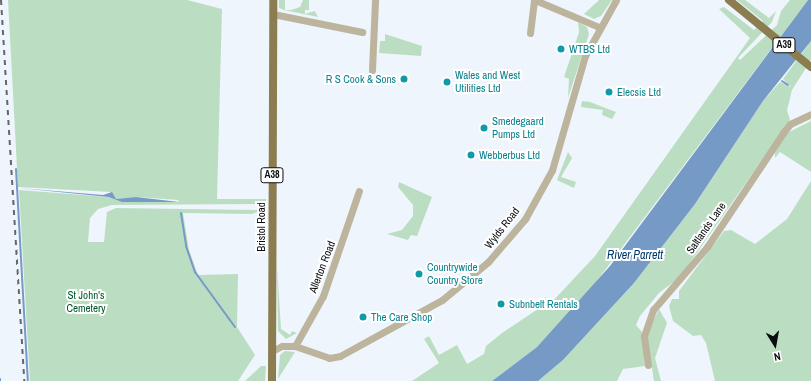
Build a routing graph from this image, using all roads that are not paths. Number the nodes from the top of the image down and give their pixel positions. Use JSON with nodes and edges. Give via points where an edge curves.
{"nodes":[{"id":1,"x":273,"y":0,"type":"edge"},
{"id":2,"x":375,"y":0,"type":"edge"},
{"id":3,"x":534,"y":0,"type":"edge"},
{"id":4,"x":616,"y":0,"type":"edge"},
{"id":5,"x":729,"y":0,"type":"edge"},
{"id":6,"x":273,"y":14,"type":"junction"},
{"id":7,"x":599,"y":27,"type":"junction"},
{"id":8,"x":362,"y":32,"type":"dead end"},
{"id":9,"x":530,"y":33,"type":"dead end"},
{"id":10,"x":811,"y":67,"type":"edge"},
{"id":11,"x":372,"y":70,"type":"dead end"},
{"id":12,"x":811,"y":114,"type":"edge"},
{"id":13,"x":359,"y":191,"type":"dead end"},
{"id":14,"x":295,"y":346,"type":"junction"},
{"id":15,"x":272,"y":351,"type":"junction"},
{"id":16,"x":648,"y":366,"type":"dead end"},
{"id":17,"x":272,"y":381,"type":"edge"}],
"edges":[{"from":1,"to":6,"type":"main road","name":"Bristol Road","number":"A38"},
{"from":2,"to":11,"type":"street"},
{"from":3,"to":7,"type":"street"},
{"from":3,"to":9,"type":"street"},
{"from":4,"to":7,"type":"street","name":"Wylds Road"},
{"from":5,"to":10,"type":"main road","number":"A39"},
{"from":6,"to":8,"type":"street"},
{"from":6,"to":15,"type":"main road","name":"Bristol Road","number":"A38"},
{"from":7,"to":14,"type":"street","name":"Wylds Road","via":[[581,69],[552,170],[525,219],[491,259],[442,300],[340,356],[329,358]]},
{"from":12,"to":16,"type":"street","name":"Saltlands Lane","via":[[790,124],[707,247],[653,310],[644,336]]},
{"from":13,"to":14,"type":"street","name":"Allerton Road","via":[[323,296]]},
{"from":14,"to":15,"type":"street","name":"Wylds Road","via":[[282,346]]},
{"from":15,"to":17,"type":"main road","name":"Bristol Road","number":"A38"}]}
